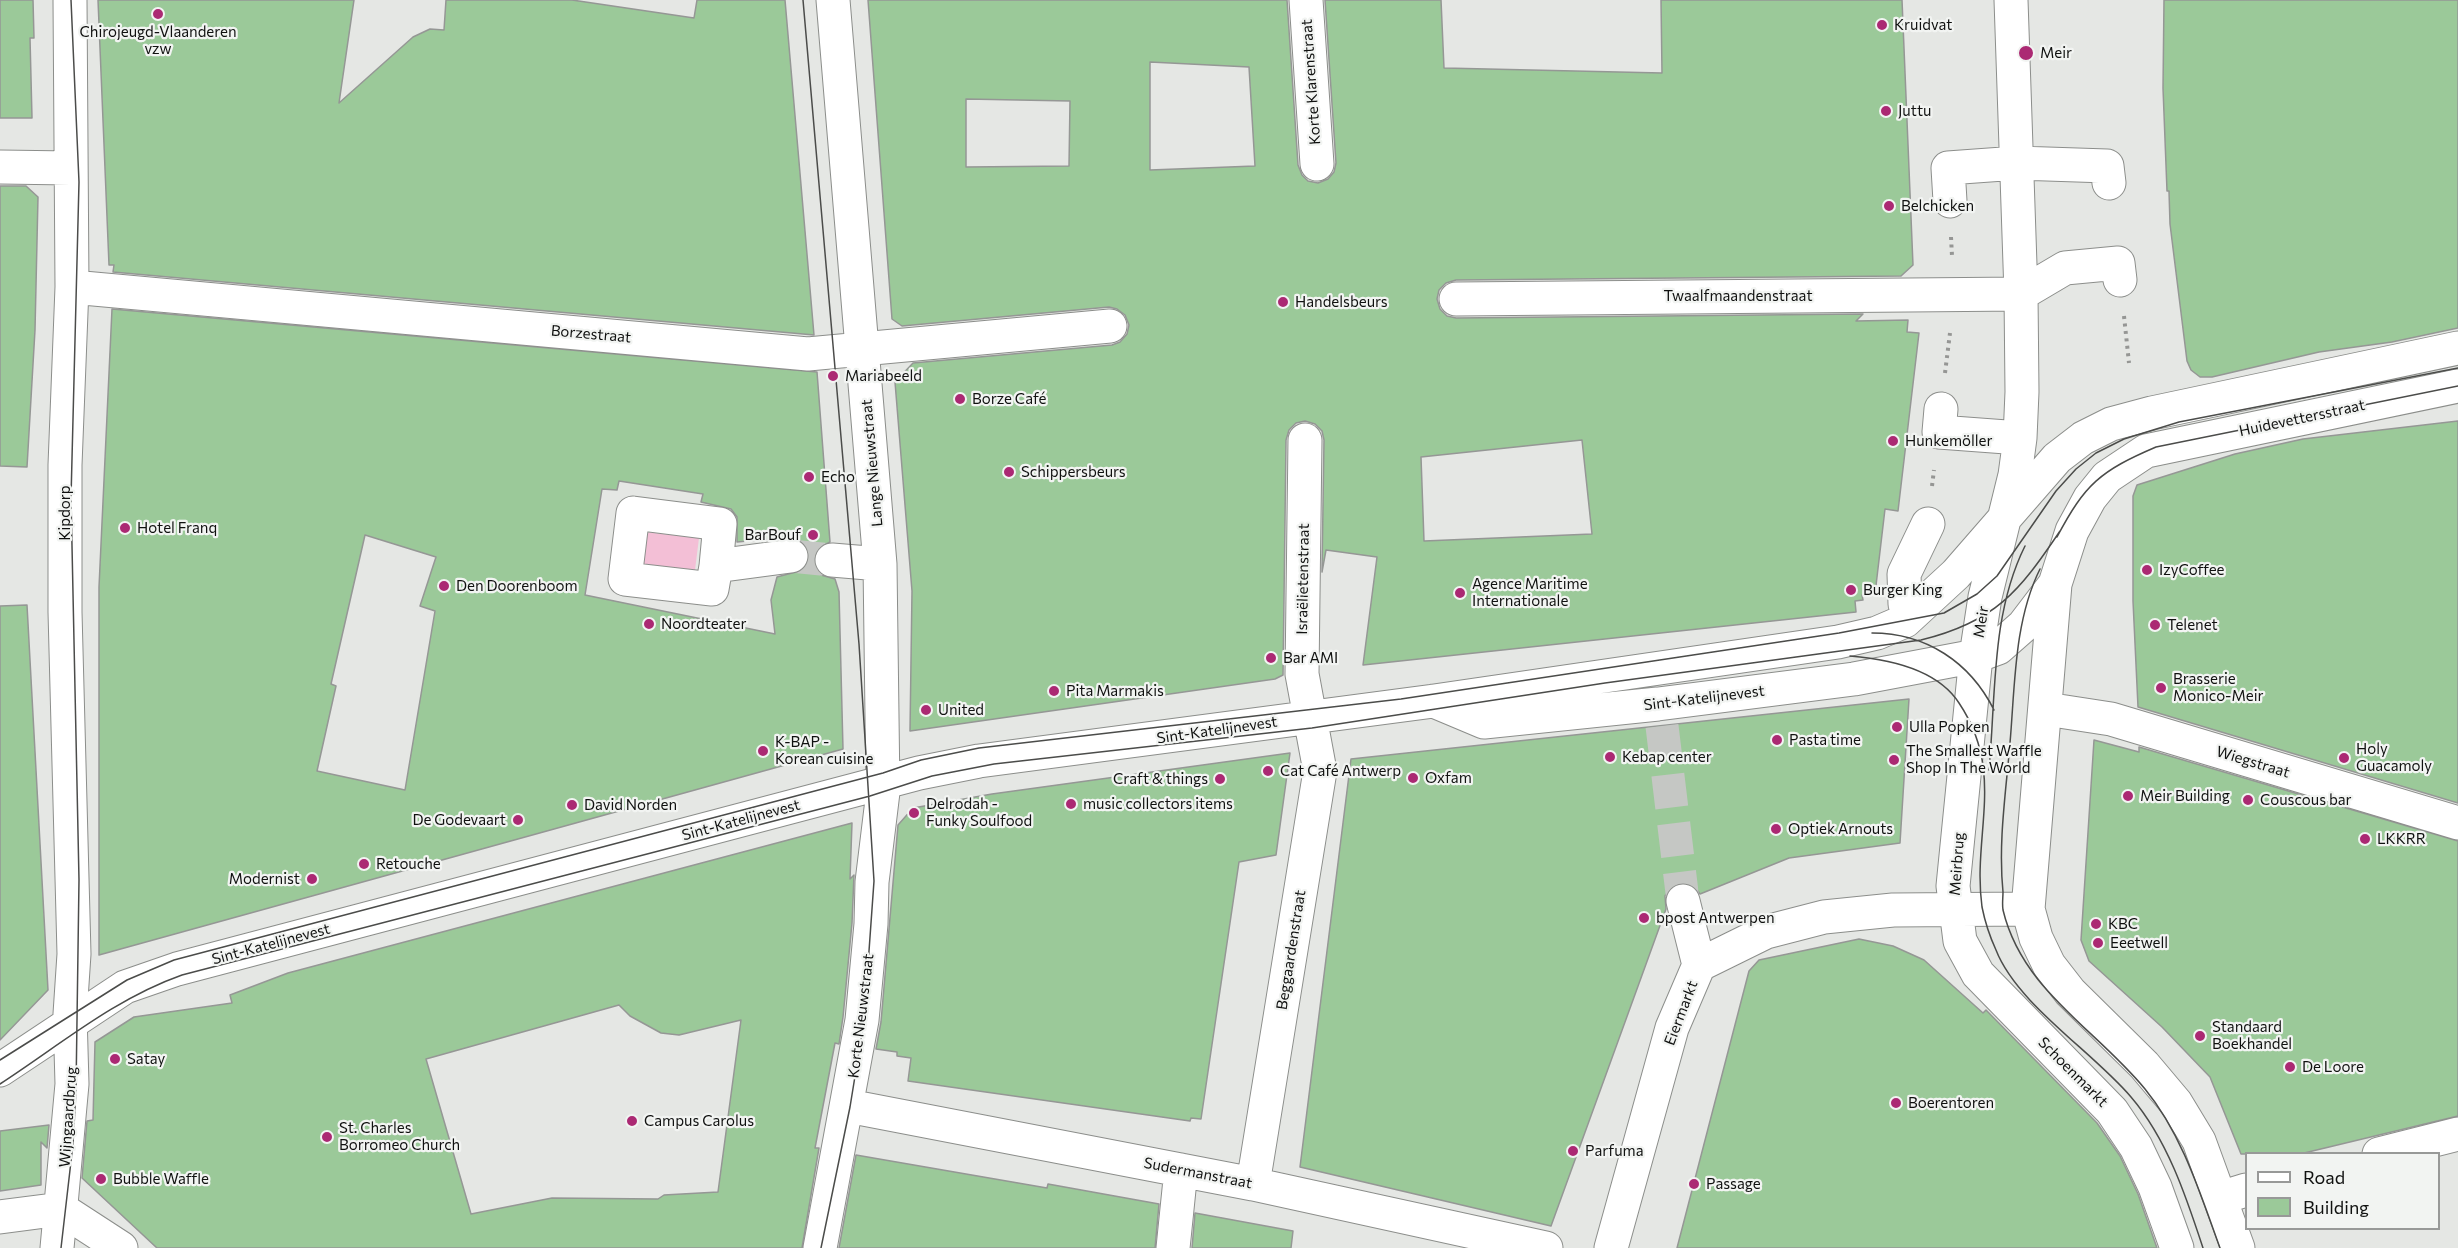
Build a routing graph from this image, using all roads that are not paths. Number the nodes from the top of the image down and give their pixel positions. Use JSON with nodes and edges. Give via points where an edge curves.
{"nodes":[{"id":1,"x":70,"y":0,"type":"edge"},
{"id":2,"x":833,"y":0,"type":"edge"},
{"id":3,"x":1306,"y":0,"type":"edge"},
{"id":4,"x":2011,"y":0,"type":"edge"},
{"id":5,"x":2017,"y":163,"type":"junction"},
{"id":6,"x":1317,"y":164,"type":"dead end"},
{"id":7,"x":0,"y":167,"type":"edge"},
{"id":8,"x":71,"y":168,"type":"junction"},
{"id":9,"x":2109,"y":183,"type":"dead end"},
{"id":10,"x":1950,"y":201,"type":"dead end"},
{"id":11,"x":2120,"y":280,"type":"road end"},
{"id":12,"x":72,"y":287,"type":"junction"},
{"id":13,"x":2020,"y":294,"type":"junction"},
{"id":14,"x":1456,"y":299,"type":"dead end"},
{"id":15,"x":1110,"y":326,"type":"dead end"},
{"id":16,"x":2458,"y":348,"type":"edge"},
{"id":17,"x":862,"y":351,"type":"junction"},
{"id":18,"x":2458,"y":386,"type":"edge"},
{"id":19,"x":1941,"y":409,"type":"dead end"},
{"id":20,"x":2020,"y":438,"type":"junction"},
{"id":21,"x":1305,"y":440,"type":"dead end"},
{"id":22,"x":2146,"y":452,"type":"joint"},
{"id":23,"x":2006,"y":516,"type":"junction"},
{"id":24,"x":1928,"y":524,"type":"dead end"},
{"id":25,"x":790,"y":556,"type":"tunnel mouth"},
{"id":26,"x":831,"y":560,"type":"tunnel mouth"},
{"id":27,"x":880,"y":564,"type":"junction"},
{"id":28,"x":716,"y":566,"type":"dead end"},
{"id":29,"x":2055,"y":584,"type":"junction"},
{"id":30,"x":1905,"y":613,"type":"junction"},
{"id":31,"x":1976,"y":656,"type":"junction"},
{"id":32,"x":1434,"y":701,"type":"junction"},
{"id":33,"x":2046,"y":709,"type":"junction"},
{"id":34,"x":1310,"y":717,"type":"junction"},
{"id":35,"x":883,"y":783,"type":"junction"},
{"id":36,"x":2458,"y":823,"type":"edge"},
{"id":37,"x":1683,"y":902,"type":"tunnel mouth"},
{"id":38,"x":1954,"y":908,"type":"junction"},
{"id":39,"x":2028,"y":909,"type":"junction"},
{"id":40,"x":1700,"y":965,"type":"junction"},
{"id":41,"x":71,"y":1025,"type":"junction"},
{"id":42,"x":0,"y":1070,"type":"edge"},
{"id":43,"x":848,"y":1106,"type":"junction"},
{"id":44,"x":2458,"y":1134,"type":"edge"},
{"id":45,"x":2387,"y":1152,"type":"edge"},
{"id":46,"x":1181,"y":1170,"type":"junction"},
{"id":47,"x":1253,"y":1184,"type":"junction"},
{"id":48,"x":2233,"y":1194,"type":"edge"},
{"id":49,"x":61,"y":1209,"type":"junction"},
{"id":50,"x":0,"y":1217,"type":"edge"},
{"id":51,"x":57,"y":1248,"type":"edge"},
{"id":52,"x":121,"y":1248,"type":"edge"},
{"id":53,"x":820,"y":1248,"type":"edge"},
{"id":54,"x":1173,"y":1248,"type":"edge"},
{"id":55,"x":1546,"y":1248,"type":"edge"},
{"id":56,"x":1611,"y":1248,"type":"edge"},
{"id":57,"x":2177,"y":1248,"type":"edge"},
{"id":58,"x":2238,"y":1248,"type":"edge"}],
"edges":[{"from":1,"to":8,"type":"street","name":"Kipdorp"},
{"from":2,"to":17,"type":"street","name":"Lange Nieuwstraat"},
{"from":3,"to":6,"type":"street","name":"Korte Klarenstraat"},
{"from":4,"to":5,"type":"street","name":"Meir"},
{"from":5,"to":9,"type":"street","via":[[2107,166]]},
{"from":5,"to":10,"type":"street","via":[[1948,168]]},
{"from":5,"to":13,"type":"street","name":"Meir"},
{"from":7,"to":8,"type":"street"},
{"from":8,"to":12,"type":"street","name":"Kipdorp"},
{"from":11,"to":13,"type":"street","via":[[2118,263],[2065,268]]},
{"from":12,"to":17,"type":"street","name":"Borzestraat","via":[[808,354]]},
{"from":12,"to":41,"type":"street","name":"Kipdorp","via":[[65,465],[73,842]]},
{"from":13,"to":14,"type":"street","name":"Twaalfmaandenstraat"},
{"from":13,"to":20,"type":"street","name":"Meir"},
{"from":15,"to":17,"type":"street","name":"Borzestraat"},
{"from":16,"to":23,"type":"street","name":"Meir","via":[[2111,424],[2083,438],[2057,458]]},
{"from":17,"to":27,"type":"street","name":"Lange Nieuwstraat"},
{"from":18,"to":22,"type":"street","name":"Huidevettersstraat"},
{"from":19,"to":20,"type":"street","via":[[1939,432]]},
{"from":20,"to":23,"type":"street","name":"Meir"},
{"from":21,"to":34,"type":"street","name":"Israëlietenstraat","via":[[1302,674]]},
{"from":22,"to":29,"type":"street","name":"Meir","via":[[2107,477],[2090,498],[2072,531]]},
{"from":23,"to":30,"type":"street","name":"Meir","via":[[1956,574]]},
{"from":23,"to":31,"type":"street","name":"Meir","via":[[1985,597]]},
{"from":24,"to":30,"type":"street","via":[[1904,574]]},
{"from":25,"to":28,"type":"street"},
{"from":26,"to":27,"type":"street"},
{"from":27,"to":35,"type":"street","name":"Lange Nieuwstraat"},
{"from":29,"to":31,"type":"street","name":"Meir","via":[[2023,626],[1998,648]]},
{"from":29,"to":33,"type":"street","name":"Meir"},
{"from":30,"to":32,"type":"street","name":"Sint-Katelijnevest","via":[[1877,633],[1838,642]]},
{"from":31,"to":32,"type":"street","name":"Sint-Katelijnevest","via":[[1660,715],[1484,722]]},
{"from":31,"to":38,"type":"street","name":"Meirbrug"},
{"from":32,"to":34,"type":"street","name":"Sint-Katelijnevest"},
{"from":33,"to":36,"type":"street","name":"Wiegstraat","via":[[2110,719]]},
{"from":33,"to":39,"type":"street"},
{"from":34,"to":35,"type":"street","name":"Sint-Katelijnevest","via":[[979,761]]},
{"from":34,"to":47,"type":"street","name":"Beggaardenstraat","via":[[1320,771]]},
{"from":35,"to":41,"type":"street","name":"Sint-Katelijnevest","via":[[177,969],[125,987]]},
{"from":35,"to":43,"type":"street","name":"Korte Nieuwstraat","via":[[867,978]]},
{"from":37,"to":40,"type":"street"},
{"from":38,"to":39,"type":"street","name":"Meirbrug"},
{"from":38,"to":40,"type":"street","name":"Eiermarkt","via":[[1824,917],[1766,932]]},
{"from":38,"to":57,"type":"street","name":"Schoenmarkt","via":[[1960,941],[1978,974],[2112,1111],[2130,1138],[2155,1187]]},
{"from":39,"to":48,"type":"street","via":[[2049,965],[2176,1102]]},
{"from":40,"to":56,"type":"street","name":"Eiermarkt","via":[[1672,1028]]},
{"from":41,"to":42,"type":"street","name":"Sint-Katelijnevest"},
{"from":41,"to":49,"type":"street","name":"Wijngaardbrug","via":[[72,1084]]},
{"from":43,"to":46,"type":"street","name":"Sudermanstraat"},
{"from":43,"to":53,"type":"street","name":"Korte Nieuwstraat"},
{"from":44,"to":45,"type":"street"},
{"from":46,"to":47,"type":"street","name":"Sudermanstraat"},
{"from":46,"to":54,"type":"street"},
{"from":47,"to":55,"type":"street","name":"Sudermanstraat"},
{"from":48,"to":58,"type":"street"},
{"from":49,"to":50,"type":"street"},
{"from":49,"to":51,"type":"street","name":"Wijngaardbrug"},
{"from":49,"to":52,"type":"street"}]}
